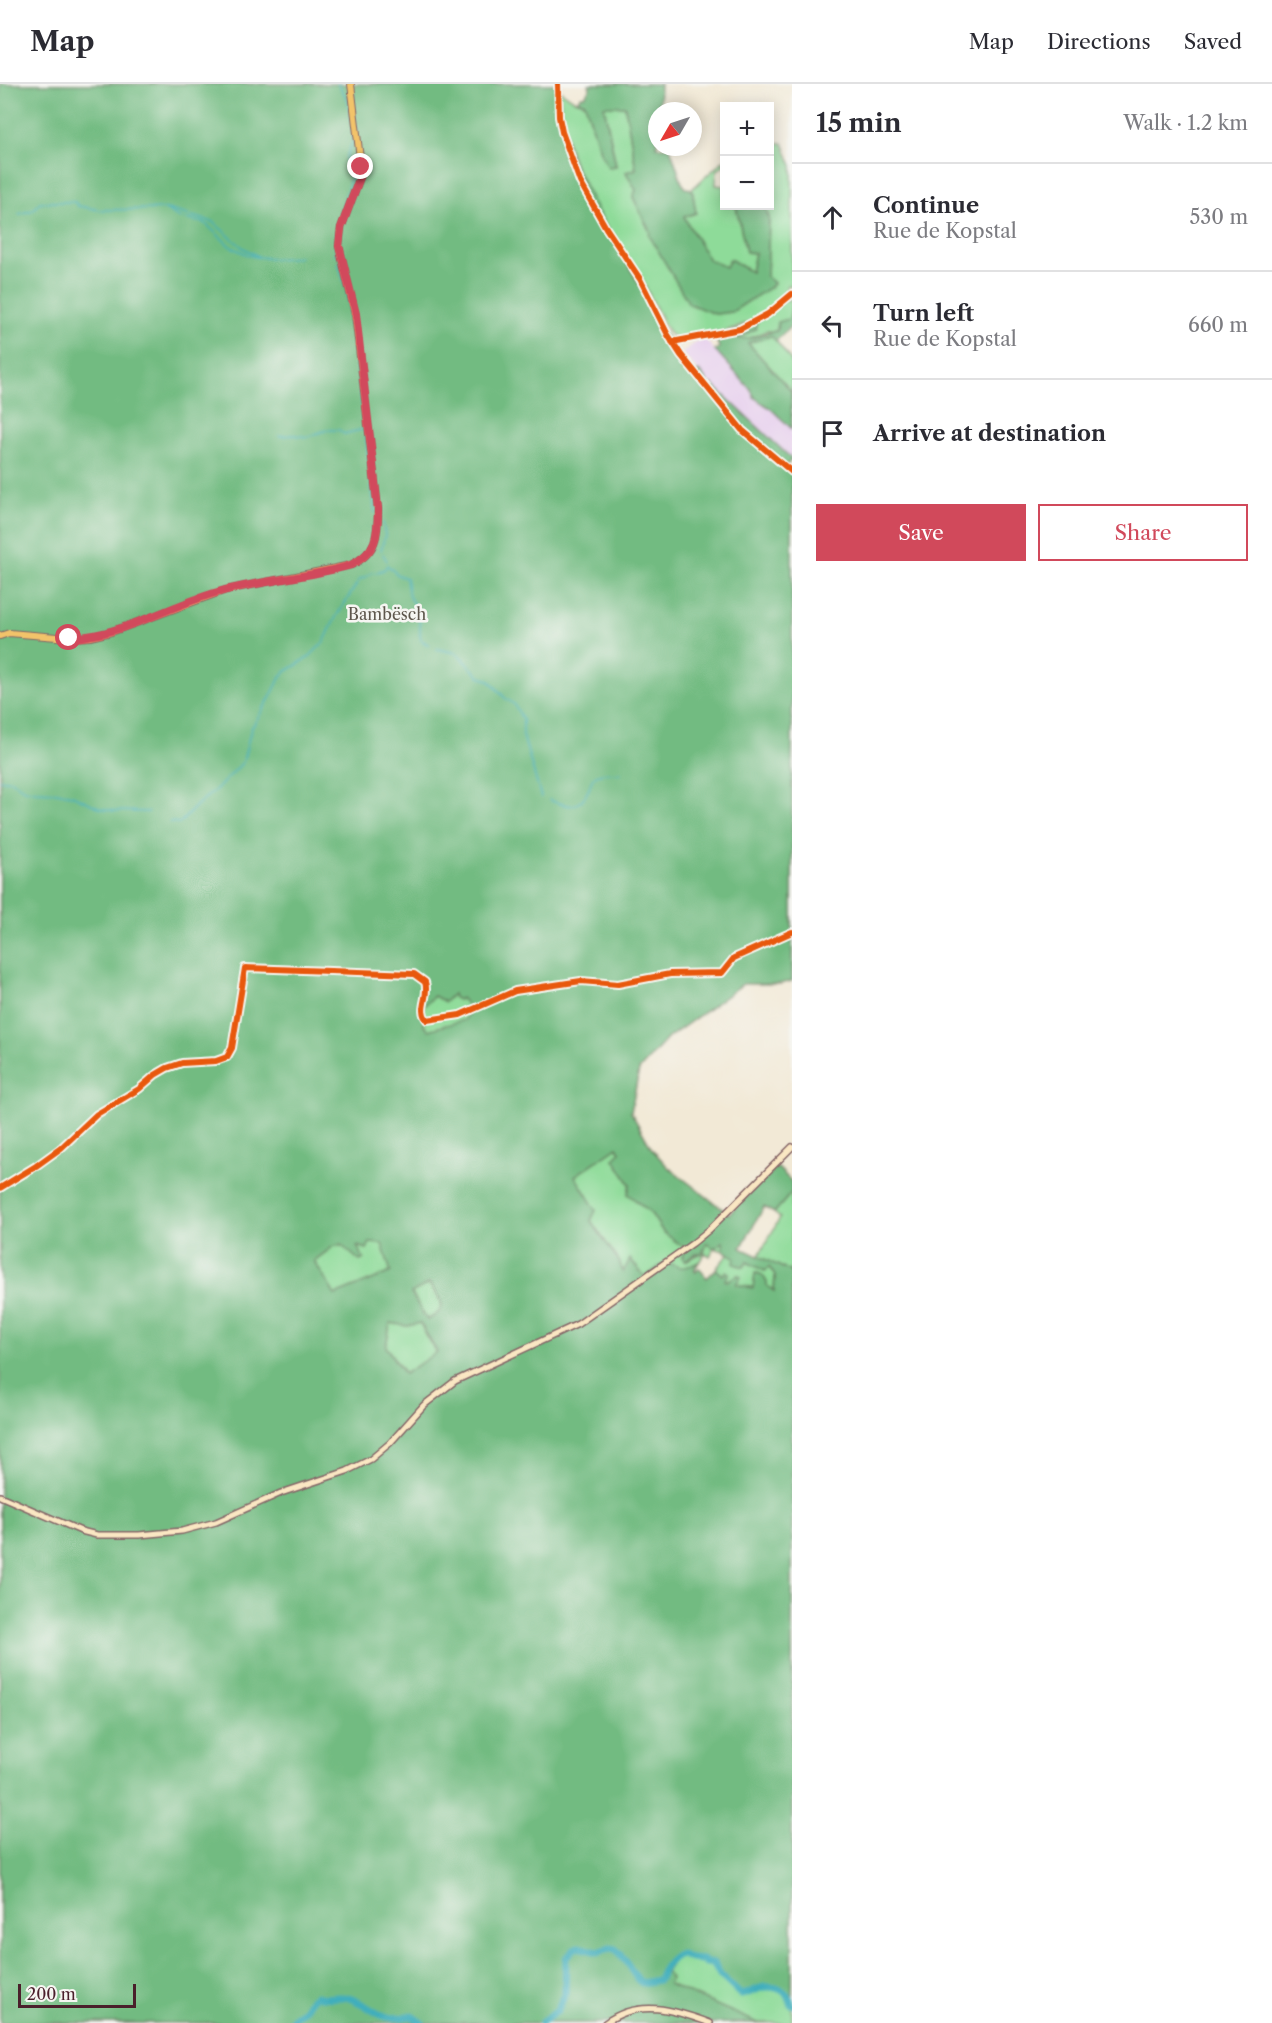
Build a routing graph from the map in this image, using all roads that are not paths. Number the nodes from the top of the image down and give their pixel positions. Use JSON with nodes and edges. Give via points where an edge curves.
{"nodes":[{"id":1,"x":351,"y":84,"type":"edge"},
{"id":2,"x":558,"y":85,"type":"edge"},
{"id":3,"x":696,"y":373,"type":"dead end"},
{"id":4,"x":0,"y":636,"type":"edge"},
{"id":5,"x":792,"y":1147,"type":"edge"},
{"id":6,"x":0,"y":1496,"type":"edge"},
{"id":7,"x":605,"y":2023,"type":"edge"},
{"id":8,"x":710,"y":2023,"type":"edge"}],
"edges":[{"from":1,"to":4,"type":"main road","via":[[361,167],[339,246],[356,314],[378,509],[377,531],[369,552],[351,565],[226,590],[90,637],[9,633]]},
{"from":2,"to":3,"type":"street","via":[[562,132],[584,189],[640,279],[668,335]]},
{"from":5,"to":6,"type":"main road","via":[[710,1229],[594,1314],[455,1381],[424,1405],[381,1451],[347,1471],[280,1493],[200,1528],[139,1535],[81,1531]]},
{"from":7,"to":8,"type":"main road","via":[[633,2010],[659,2007]]}]}
